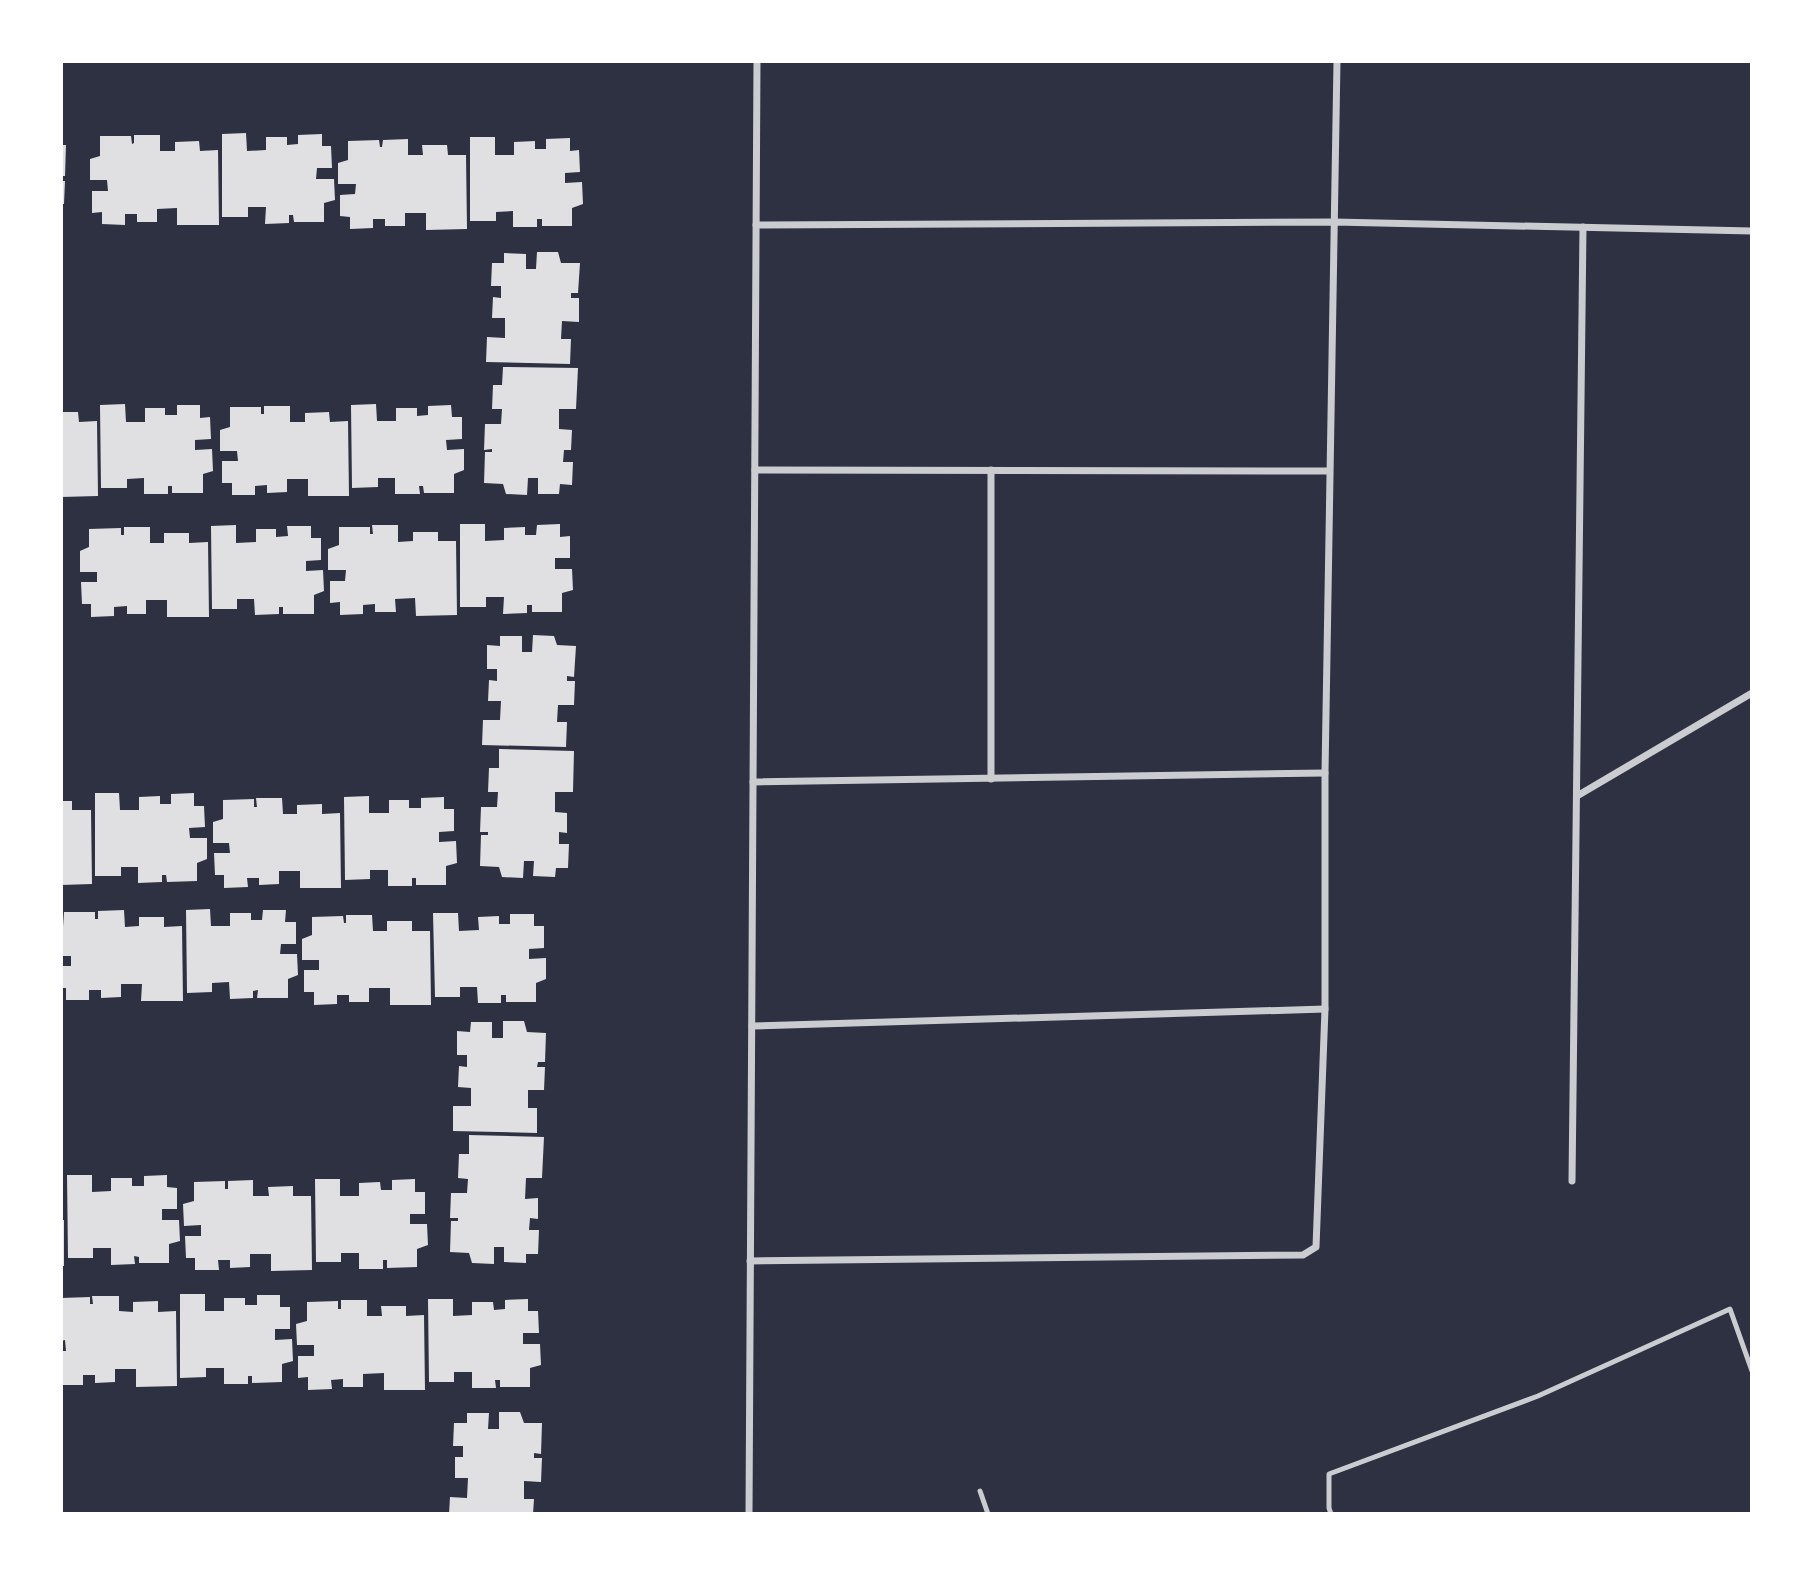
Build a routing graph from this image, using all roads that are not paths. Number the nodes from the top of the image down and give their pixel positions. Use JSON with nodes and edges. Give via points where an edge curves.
{"nodes":[{"id":1,"x":757,"y":61,"type":"edge"},
{"id":2,"x":1337,"y":61,"type":"edge"},
{"id":3,"x":1334,"y":222,"type":"junction"},
{"id":4,"x":756,"y":225,"type":"junction"},
{"id":5,"x":1583,"y":228,"type":"junction"},
{"id":6,"x":1752,"y":231,"type":"edge"},
{"id":7,"x":755,"y":470,"type":"junction"},
{"id":8,"x":991,"y":470,"type":"junction"},
{"id":9,"x":1329,"y":471,"type":"junction"},
{"id":10,"x":1752,"y":693,"type":"edge"},
{"id":11,"x":1325,"y":773,"type":"junction"},
{"id":12,"x":991,"y":779,"type":"junction"},
{"id":13,"x":753,"y":782,"type":"junction"},
{"id":14,"x":1577,"y":796,"type":"junction"},
{"id":15,"x":1325,"y":1009,"type":"junction"},
{"id":16,"x":752,"y":1026,"type":"junction"},
{"id":17,"x":1572,"y":1181,"type":"dead end"},
{"id":18,"x":750,"y":1261,"type":"junction"},
{"id":19,"x":1752,"y":1371,"type":"edge"},
{"id":20,"x":981,"y":1491,"type":"dead end"},
{"id":21,"x":749,"y":1514,"type":"edge"},
{"id":22,"x":988,"y":1514,"type":"edge"},
{"id":23,"x":1331,"y":1514,"type":"edge"}],
"edges":[{"from":1,"to":4,"type":"street"},
{"from":2,"to":3,"type":"street"},
{"from":3,"to":4,"type":"street"},
{"from":3,"to":5,"type":"street"},
{"from":3,"to":9,"type":"street"},
{"from":4,"to":7,"type":"street"},
{"from":5,"to":6,"type":"street"},
{"from":5,"to":14,"type":"street"},
{"from":7,"to":8,"type":"street"},
{"from":7,"to":13,"type":"street"},
{"from":8,"to":9,"type":"street"},
{"from":8,"to":12,"type":"street"},
{"from":9,"to":11,"type":"street"},
{"from":10,"to":14,"type":"street"},
{"from":11,"to":12,"type":"street"},
{"from":11,"to":15,"type":"street"},
{"from":12,"to":13,"type":"street"},
{"from":13,"to":16,"type":"street"},
{"from":14,"to":17,"type":"street"},
{"from":15,"to":16,"type":"street"},
{"from":15,"to":18,"type":"street","via":[[1318,1238],[1310,1252]]},
{"from":16,"to":18,"type":"street"},
{"from":18,"to":21,"type":"street"},
{"from":19,"to":23,"type":"lane","via":[[1730,1309],[1538,1396],[1329,1474]]},
{"from":20,"to":22,"type":"lane"}]}
